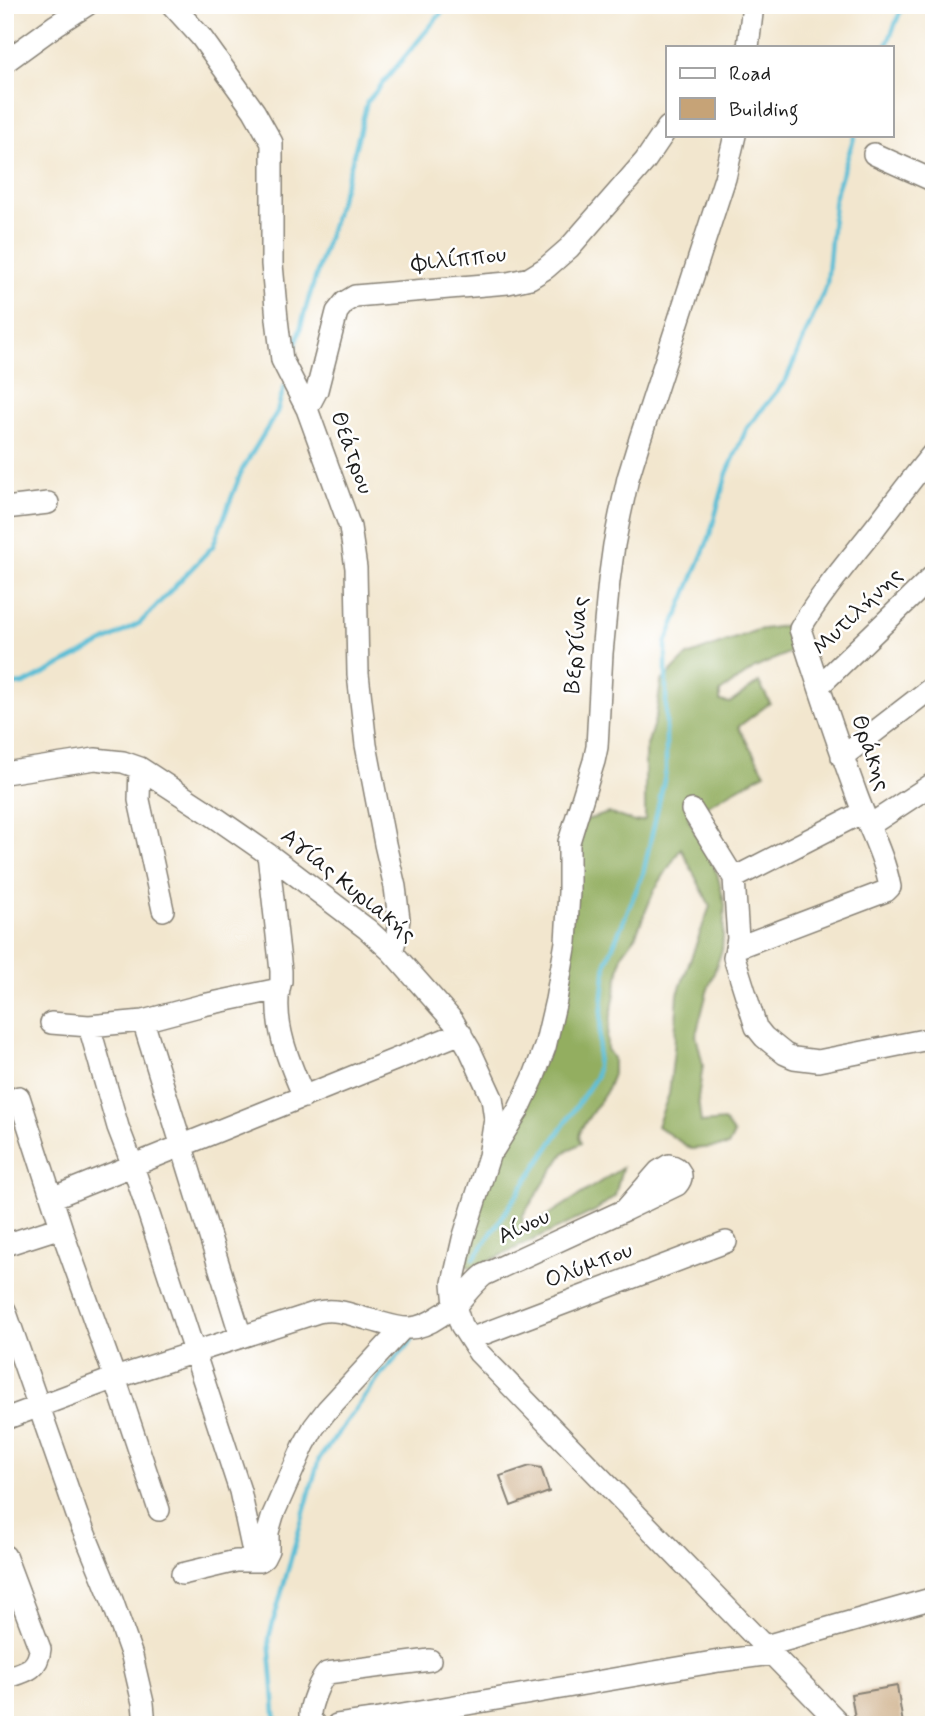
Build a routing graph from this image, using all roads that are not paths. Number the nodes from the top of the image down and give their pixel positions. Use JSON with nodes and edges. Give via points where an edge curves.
{"nodes":[{"id":1,"x":87,"y":5,"type":"edge"},
{"id":2,"x":172,"y":5,"type":"edge"},
{"id":3,"x":753,"y":5,"type":"edge"},
{"id":4,"x":748,"y":46,"type":"edge"},
{"id":5,"x":5,"y":62,"type":"edge"},
{"id":6,"x":666,"y":130,"type":"edge"},
{"id":7,"x":735,"y":136,"type":"edge"},
{"id":8,"x":874,"y":154,"type":"dead end"},
{"id":9,"x":934,"y":181,"type":"edge"},
{"id":10,"x":307,"y":409,"type":"junction"},
{"id":11,"x":934,"y":452,"type":"edge"},
{"id":12,"x":48,"y":503,"type":"dead end"},
{"id":13,"x":5,"y":508,"type":"edge"},
{"id":14,"x":934,"y":575,"type":"edge"},
{"id":15,"x":819,"y":686,"type":"junction"},
{"id":16,"x":934,"y":686,"type":"edge"},
{"id":17,"x":842,"y":757,"type":"junction"},
{"id":18,"x":140,"y":768,"type":"junction"},
{"id":19,"x":5,"y":773,"type":"edge"},
{"id":20,"x":934,"y":783,"type":"edge"},
{"id":21,"x":692,"y":810,"type":"dead end"},
{"id":22,"x":866,"y":819,"type":"junction"},
{"id":23,"x":268,"y":853,"type":"junction"},
{"id":24,"x":734,"y":878,"type":"junction"},
{"id":25,"x":163,"y":910,"type":"dead end"},
{"id":26,"x":736,"y":948,"type":"junction"},
{"id":27,"x":392,"y":952,"type":"junction"},
{"id":28,"x":279,"y":989,"type":"junction"},
{"id":29,"x":143,"y":1021,"type":"junction"},
{"id":30,"x":51,"y":1023,"type":"dead end"},
{"id":31,"x":89,"y":1026,"type":"junction"},
{"id":32,"x":461,"y":1033,"type":"junction"},
{"id":33,"x":934,"y":1038,"type":"edge"},
{"id":34,"x":19,"y":1097,"type":"dead end"},
{"id":35,"x":304,"y":1097,"type":"junction"},
{"id":36,"x":181,"y":1146,"type":"junction"},
{"id":37,"x":489,"y":1156,"type":"junction"},
{"id":38,"x":132,"y":1166,"type":"junction"},
{"id":39,"x":52,"y":1198,"type":"junction"},
{"id":40,"x":625,"y":1210,"type":"dead end"},
{"id":41,"x":61,"y":1227,"type":"junction"},
{"id":42,"x":726,"y":1242,"type":"dead end"},
{"id":43,"x":5,"y":1245,"type":"edge"},
{"id":44,"x":455,"y":1306,"type":"junction"},
{"id":45,"x":5,"y":1310,"type":"edge"},
{"id":46,"x":402,"y":1329,"type":"junction"},
{"id":47,"x":241,"y":1337,"type":"junction"},
{"id":48,"x":470,"y":1339,"type":"junction"},
{"id":49,"x":194,"y":1351,"type":"junction"},
{"id":50,"x":115,"y":1378,"type":"junction"},
{"id":51,"x":39,"y":1406,"type":"junction"},
{"id":52,"x":5,"y":1419,"type":"edge"},
{"id":53,"x":159,"y":1510,"type":"dead end"},
{"id":54,"x":5,"y":1556,"type":"edge"},
{"id":55,"x":255,"y":1561,"type":"junction"},
{"id":56,"x":182,"y":1574,"type":"dead end"},
{"id":57,"x":934,"y":1598,"type":"edge"},
{"id":58,"x":769,"y":1650,"type":"junction"},
{"id":59,"x":430,"y":1660,"type":"dead end"},
{"id":60,"x":5,"y":1678,"type":"edge"},
{"id":61,"x":145,"y":1725,"type":"edge"},
{"id":62,"x":315,"y":1725,"type":"edge"},
{"id":63,"x":337,"y":1725,"type":"edge"},
{"id":64,"x":841,"y":1725,"type":"edge"}],
"edges":[{"from":1,"to":5,"type":"street"},
{"from":2,"to":10,"type":"street","name":"Θεάτρου","via":[[201,37],[272,143],[276,319],[282,360]]},
{"from":3,"to":4,"type":"street"},
{"from":6,"to":10,"type":"street","name":"Φιλίππου","via":[[645,161],[569,247],[530,278],[355,296],[345,302],[337,312],[317,390]]},
{"from":7,"to":37,"type":"street","name":"Βεργίνας","via":[[628,478],[614,545],[597,747],[569,842],[566,942],[545,1048],[519,1109]]},
{"from":8,"to":9,"type":"street"},
{"from":10,"to":27,"type":"street","name":"Θεάτρου","via":[[350,527],[366,745],[399,919]]},
{"from":11,"to":15,"type":"street","name":"Θράκης","via":[[817,600],[800,629]]},
{"from":12,"to":13,"type":"street"},
{"from":14,"to":15,"type":"street","name":"Μυτιλήνης"},
{"from":15,"to":17,"type":"street","name":"Θράκης"},
{"from":16,"to":17,"type":"street"},
{"from":17,"to":22,"type":"street","name":"Θράκης"},
{"from":18,"to":19,"type":"street","name":"Αγίας Κυριακής","via":[[95,759]]},
{"from":18,"to":23,"type":"street","name":"Αγίας Κυριακής"},
{"from":18,"to":25,"type":"street","via":[[139,800]]},
{"from":20,"to":22,"type":"street"},
{"from":21,"to":24,"type":"street"},
{"from":22,"to":24,"type":"street"},
{"from":22,"to":26,"type":"street","name":"Θράκης","via":[[889,881],[886,891]]},
{"from":23,"to":27,"type":"street","name":"Αγίας Κυριακής"},
{"from":23,"to":28,"type":"street"},
{"from":24,"to":26,"type":"street"},
{"from":26,"to":33,"type":"street","via":[[735,963],[756,1027],[785,1054],[818,1061]]},
{"from":27,"to":32,"type":"street","name":"Αγίας Κυριακής"},
{"from":28,"to":29,"type":"street"},
{"from":28,"to":35,"type":"street","via":[[282,1041]]},
{"from":29,"to":31,"type":"street"},
{"from":29,"to":36,"type":"street"},
{"from":30,"to":31,"type":"street"},
{"from":31,"to":38,"type":"street"},
{"from":32,"to":35,"type":"street"},
{"from":32,"to":37,"type":"street","name":"Αγίας Κυριακής","via":[[492,1098],[495,1119]]},
{"from":34,"to":39,"type":"street"},
{"from":35,"to":36,"type":"street"},
{"from":36,"to":38,"type":"street"},
{"from":36,"to":47,"type":"street"},
{"from":37,"to":44,"type":"street","name":"Αγίας Κυριακής","via":[[453,1283]]},
{"from":38,"to":39,"type":"street"},
{"from":38,"to":49,"type":"street"},
{"from":39,"to":41,"type":"street"},
{"from":40,"to":44,"type":"street","name":"Αίνου","via":[[484,1275]]},
{"from":41,"to":43,"type":"street"},
{"from":41,"to":50,"type":"street"},
{"from":42,"to":48,"type":"street","name":"Ολύμπου"},
{"from":44,"to":46,"type":"street","name":"Αίνου","via":[[423,1326]]},
{"from":44,"to":48,"type":"street","name":"Αγίας Κυριακής"},
{"from":45,"to":51,"type":"street"},
{"from":46,"to":47,"type":"street","via":[[328,1310]]},
{"from":46,"to":55,"type":"street","via":[[314,1427],[273,1515],[267,1555]]},
{"from":47,"to":49,"type":"street"},
{"from":48,"to":58,"type":"street","name":"Αγίας Κυριακής"},
{"from":49,"to":50,"type":"street"},
{"from":49,"to":55,"type":"street","via":[[240,1491]]},
{"from":50,"to":51,"type":"street"},
{"from":50,"to":53,"type":"street"},
{"from":51,"to":52,"type":"street"},
{"from":51,"to":61,"type":"street","via":[[132,1656]]},
{"from":54,"to":60,"type":"street","via":[[40,1649],[34,1666]]},
{"from":55,"to":56,"type":"street"},
{"from":57,"to":58,"type":"street"},
{"from":58,"to":63,"type":"street"},
{"from":58,"to":64,"type":"street","name":"Αγίας Κυριακής"},
{"from":59,"to":62,"type":"street","via":[[327,1673],[320,1680],[310,1712]]}]}
